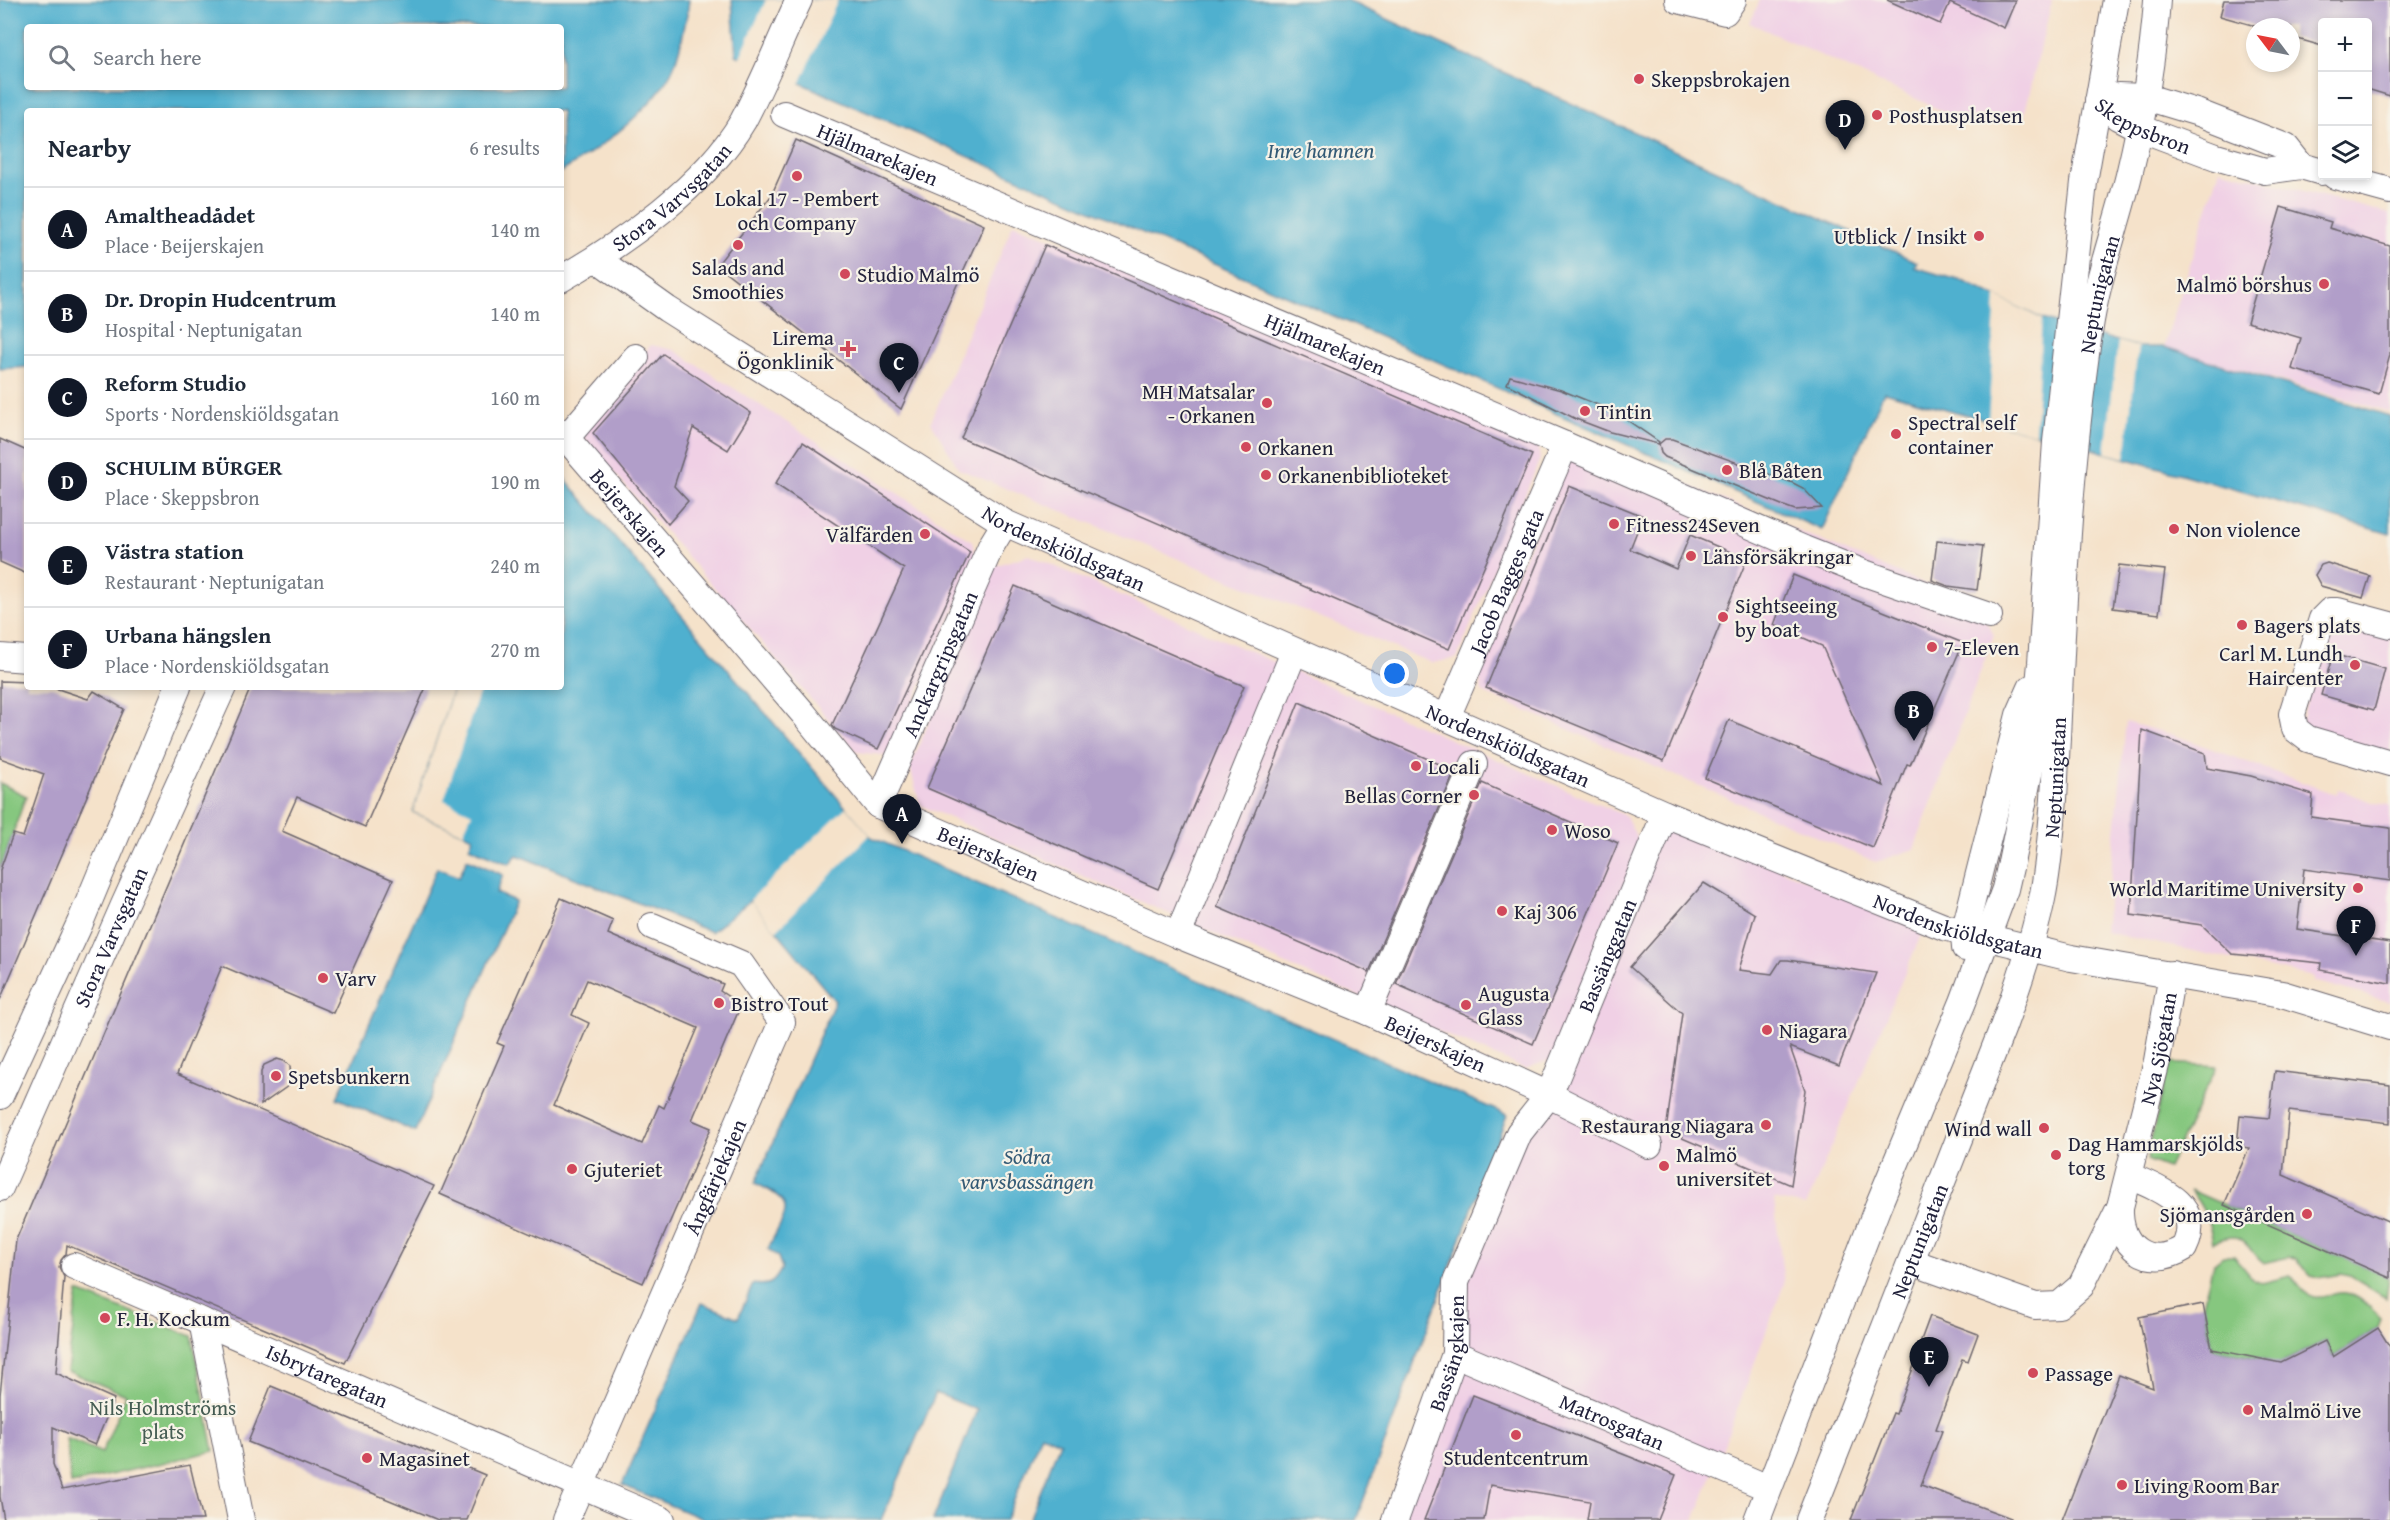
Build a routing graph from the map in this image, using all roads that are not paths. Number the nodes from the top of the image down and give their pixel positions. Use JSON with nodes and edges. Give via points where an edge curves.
{"nodes":[{"id":1,"x":799,"y":0,"type":"edge"},
{"id":2,"x":1678,"y":0,"type":"edge"},
{"id":3,"x":2116,"y":0,"type":"edge"},
{"id":4,"x":2157,"y":0,"type":"edge"},
{"id":5,"x":1729,"y":6,"type":"edge"},
{"id":6,"x":2146,"y":97,"type":"junction"},
{"id":7,"x":2098,"y":101,"type":"junction"},
{"id":8,"x":784,"y":114,"type":"dead end"},
{"id":9,"x":2139,"y":128,"type":"junction"},
{"id":10,"x":2312,"y":169,"type":"edge"},
{"id":11,"x":2350,"y":180,"type":"edge"},
{"id":12,"x":2390,"y":191,"type":"edge"},
{"id":13,"x":597,"y":259,"type":"junction"},
{"id":14,"x":564,"y":277,"type":"edge"},
{"id":15,"x":2078,"y":329,"type":"junction"},
{"id":16,"x":636,"y":357,"type":"dead end"},
{"id":17,"x":564,"y":435,"type":"edge"},
{"id":18,"x":2065,"y":444,"type":"junction"},
{"id":19,"x":1565,"y":445,"type":"junction"},
{"id":20,"x":1005,"y":523,"type":"junction"},
{"id":21,"x":1989,"y":616,"type":"dead end"},
{"id":22,"x":2390,"y":625,"type":"edge"},
{"id":23,"x":1293,"y":652,"type":"junction"},
{"id":24,"x":0,"y":657,"type":"edge"},
{"id":25,"x":24,"y":659,"type":"edge"},
{"id":26,"x":177,"y":690,"type":"edge"},
{"id":27,"x":200,"y":690,"type":"edge"},
{"id":28,"x":220,"y":694,"type":"edge"},
{"id":29,"x":1447,"y":717,"type":"junction"},
{"id":30,"x":2390,"y":763,"type":"edge"},
{"id":31,"x":1474,"y":764,"type":"dead end"},
{"id":32,"x":878,"y":805,"type":"junction"},
{"id":33,"x":1665,"y":814,"type":"junction"},
{"id":34,"x":652,"y":926,"type":"dead end"},
{"id":35,"x":1178,"y":935,"type":"junction"},
{"id":36,"x":1976,"y":936,"type":"junction"},
{"id":37,"x":2029,"y":949,"type":"junction"},
{"id":38,"x":2172,"y":974,"type":"junction"},
{"id":39,"x":1368,"y":1012,"type":"junction"},
{"id":40,"x":2390,"y":1027,"type":"edge"},
{"id":41,"x":1549,"y":1095,"type":"junction"},
{"id":42,"x":0,"y":1096,"type":"edge"},
{"id":43,"x":1649,"y":1145,"type":"dead end"},
{"id":44,"x":2129,"y":1176,"type":"junction"},
{"id":45,"x":0,"y":1188,"type":"edge"},
{"id":46,"x":2120,"y":1208,"type":"junction"},
{"id":47,"x":1912,"y":1262,"type":"junction"},
{"id":48,"x":74,"y":1266,"type":"dead end"},
{"id":49,"x":202,"y":1322,"type":"junction"},
{"id":50,"x":1455,"y":1354,"type":"junction"},
{"id":51,"x":581,"y":1486,"type":"junction"},
{"id":52,"x":1768,"y":1488,"type":"junction"},
{"id":53,"x":241,"y":1520,"type":"edge"},
{"id":54,"x":567,"y":1520,"type":"edge"},
{"id":55,"x":662,"y":1520,"type":"edge"},
{"id":56,"x":1395,"y":1520,"type":"edge"},
{"id":57,"x":1757,"y":1520,"type":"edge"},
{"id":58,"x":1809,"y":1520,"type":"edge"}],
"edges":[{"from":1,"to":13,"type":"street","name":"Stora Varvsgatan","via":[[742,123],[694,182]]},
{"from":2,"to":5,"type":"street"},
{"from":3,"to":7,"type":"street","name":"Neptunigatan"},
{"from":4,"to":6,"type":"street","name":"Neptunigatan"},
{"from":6,"to":7,"type":"street","name":"Skeppsbron","via":[[2118,96]]},
{"from":6,"to":9,"type":"street","name":"Neptunigatan"},
{"from":6,"to":10,"type":"street","name":"Skeppsbron","via":[[2286,147]]},
{"from":7,"to":9,"type":"street","name":"Skeppsbron"},
{"from":7,"to":15,"type":"street","name":"Neptunigatan","via":[[2085,172]]},
{"from":8,"to":19,"type":"street","name":"Hjälmarekajen"},
{"from":9,"to":10,"type":"street","name":"Skeppsbron","via":[[2265,171]]},
{"from":9,"to":15,"type":"street","name":"Neptunigatan","via":[[2098,283]]},
{"from":11,"to":12,"type":"street"},
{"from":13,"to":14,"type":"street","name":"Stora Varvsgatan"},
{"from":13,"to":20,"type":"street","name":"Nordenskiöldsgatan","via":[[667,309]]},
{"from":15,"to":18,"type":"street","name":"Neptunigatan"},
{"from":16,"to":17,"type":"street"},
{"from":17,"to":32,"type":"street","name":"Beijerskajen"},
{"from":18,"to":36,"type":"street","name":"Neptunigatan","via":[[2025,798],[2004,889]]},
{"from":18,"to":37,"type":"street","name":"Neptunigatan","via":[[2054,799],[2042,899]]},
{"from":19,"to":21,"type":"street","name":"Hjälmarekajen","via":[[1867,574]]},
{"from":19,"to":29,"type":"street","name":"Jacob Bagges gata"},
{"from":20,"to":23,"type":"street","name":"Nordenskiöldsgatan"},
{"from":20,"to":32,"type":"street","name":"Anckargripsgatan","via":[[991,546]]},
{"from":22,"to":30,"type":"street","via":[[2330,611],[2322,619],[2292,714],[2295,729],[2308,739]]},
{"from":23,"to":29,"type":"street","name":"Nordenskiöldsgatan"},
{"from":23,"to":35,"type":"street"},
{"from":24,"to":25,"type":"street"},
{"from":26,"to":42,"type":"street","name":"Stora Varvsgatan","via":[[80,923]]},
{"from":27,"to":28,"type":"street"},
{"from":28,"to":45,"type":"street","name":"Stora Varvsgatan"},
{"from":29,"to":33,"type":"street","name":"Nordenskiöldsgatan"},
{"from":31,"to":39,"type":"street"},
{"from":32,"to":35,"type":"street","name":"Beijerskajen"},
{"from":33,"to":36,"type":"street","name":"Nordenskiöldsgatan","via":[[1914,916]]},
{"from":33,"to":41,"type":"street","name":"Bassänggatan"},
{"from":34,"to":51,"type":"street","name":"Ångfärjekajen","via":[[741,964],[782,1022]]},
{"from":35,"to":39,"type":"street","name":"Beijerskajen"},
{"from":36,"to":37,"type":"street","name":"Nordenskiöldsgatan"},
{"from":36,"to":52,"type":"street","name":"Neptunigatan","via":[[1965,998],[1878,1206]]},
{"from":37,"to":38,"type":"street","name":"Nordenskiöldsgatan"},
{"from":37,"to":47,"type":"street","name":"Neptunigatan"},
{"from":38,"to":40,"type":"street","name":"Nordenskiöldsgatan","via":[[2282,994]]},
{"from":38,"to":44,"type":"street","name":"Nya Sjögatan","via":[[2157,1061]]},
{"from":39,"to":41,"type":"street","name":"Beijerskajen"},
{"from":41,"to":43,"type":"street","name":"Beijerskajen"},
{"from":41,"to":50,"type":"street","name":"Bassängkajen","via":[[1519,1132],[1456,1282]]},
{"from":44,"to":46,"type":"street","name":"Nya Sjögatan"},
{"from":44,"to":46,"type":"street","via":[[2171,1196],[2186,1213],[2191,1227],[2184,1248],[2164,1257],[2139,1252],[2122,1231]]},
{"from":46,"to":47,"type":"street","name":"Nya Sjögatan","via":[[2081,1286],[2059,1305],[2035,1306]]},
{"from":47,"to":58,"type":"street","name":"Neptunigatan"},
{"from":48,"to":49,"type":"street","name":"Isbrytaregatan"},
{"from":49,"to":51,"type":"street","name":"Isbrytaregatan"},
{"from":49,"to":53,"type":"street"},
{"from":50,"to":52,"type":"street","name":"Matrosgatan"},
{"from":50,"to":56,"type":"street","name":"Bassängkajen"},
{"from":51,"to":54,"type":"street","name":"Ångfärjekajen"},
{"from":51,"to":55,"type":"street","name":"Isbrytaregatan"},
{"from":52,"to":57,"type":"street","name":"Neptunigatan"}]}
